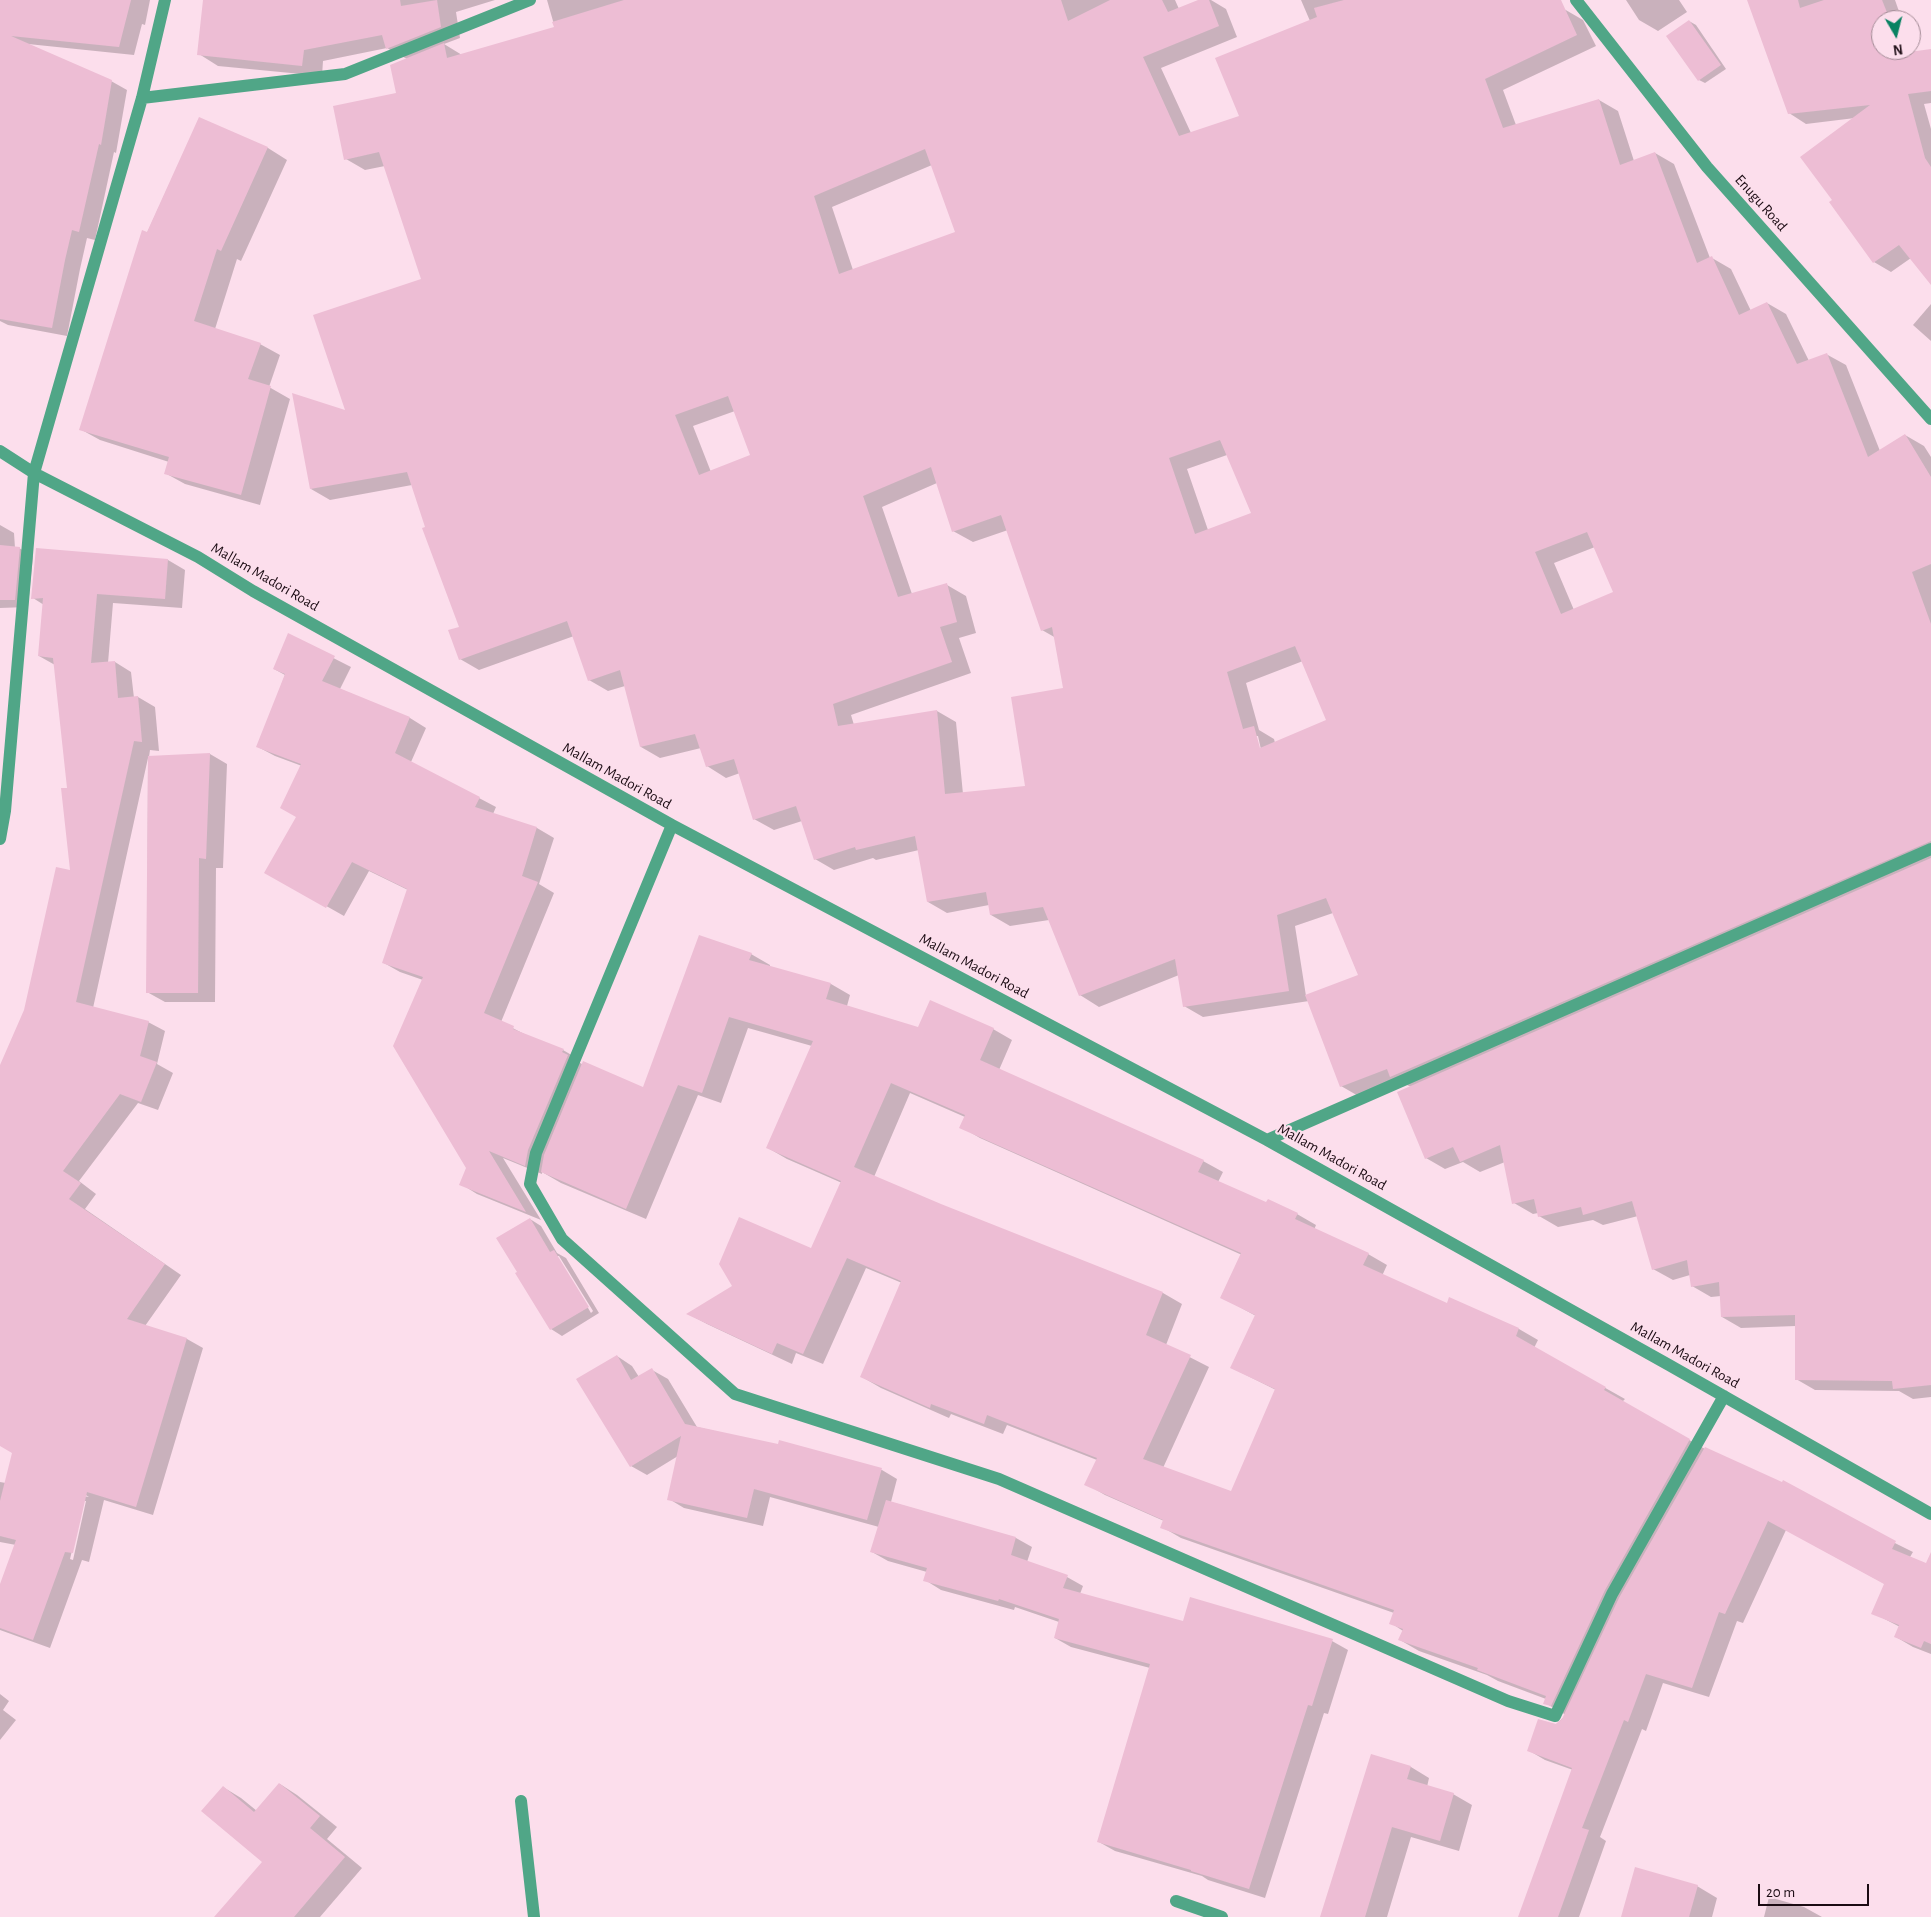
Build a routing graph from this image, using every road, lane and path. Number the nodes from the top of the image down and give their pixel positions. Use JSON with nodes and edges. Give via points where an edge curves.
{"nodes":[{"id":1,"x":165,"y":0,"type":"edge"},
{"id":2,"x":530,"y":0,"type":"edge"},
{"id":3,"x":1576,"y":0,"type":"edge"},
{"id":4,"x":142,"y":98,"type":"junction"},
{"id":5,"x":1931,"y":419,"type":"edge"},
{"id":6,"x":0,"y":451,"type":"edge"},
{"id":7,"x":34,"y":473,"type":"junction"},
{"id":8,"x":672,"y":825,"type":"junction"},
{"id":9,"x":0,"y":839,"type":"edge"},
{"id":10,"x":1931,"y":849,"type":"edge"},
{"id":11,"x":1267,"y":1140,"type":"junction"},
{"id":12,"x":1724,"y":1396,"type":"junction"},
{"id":13,"x":1931,"y":1514,"type":"edge"},
{"id":14,"x":521,"y":1801,"type":"dead end"},
{"id":15,"x":1176,"y":1901,"type":"dead end"},
{"id":16,"x":534,"y":1917,"type":"edge"},
{"id":17,"x":1222,"y":1917,"type":"edge"}],
"edges":[{"from":1,"to":4,"type":"street"},
{"from":2,"to":4,"type":"street","via":[[345,74]]},
{"from":3,"to":5,"type":"street","name":"Enugu Road","via":[[1707,167]]},
{"from":4,"to":7,"type":"street"},
{"from":6,"to":7,"type":"street","name":"Mallam Madori Road"},
{"from":7,"to":8,"type":"street","name":"Mallam Madori Road","via":[[198,557],[253,591]]},
{"from":7,"to":9,"type":"street","via":[[6,811]]},
{"from":8,"to":11,"type":"street","name":"Mallam Madori Road"},
{"from":8,"to":12,"type":"street","via":[[536,1154],[530,1184],[562,1239],[735,1394],[999,1479],[1508,1701],[1555,1716],[1612,1594]]},
{"from":10,"to":11,"type":"street"},
{"from":11,"to":12,"type":"street","name":"Mallam Madori Road"},
{"from":12,"to":13,"type":"street","name":"Mallam Madori Road"},
{"from":14,"to":16,"type":"street"},
{"from":15,"to":17,"type":"street"}]}
